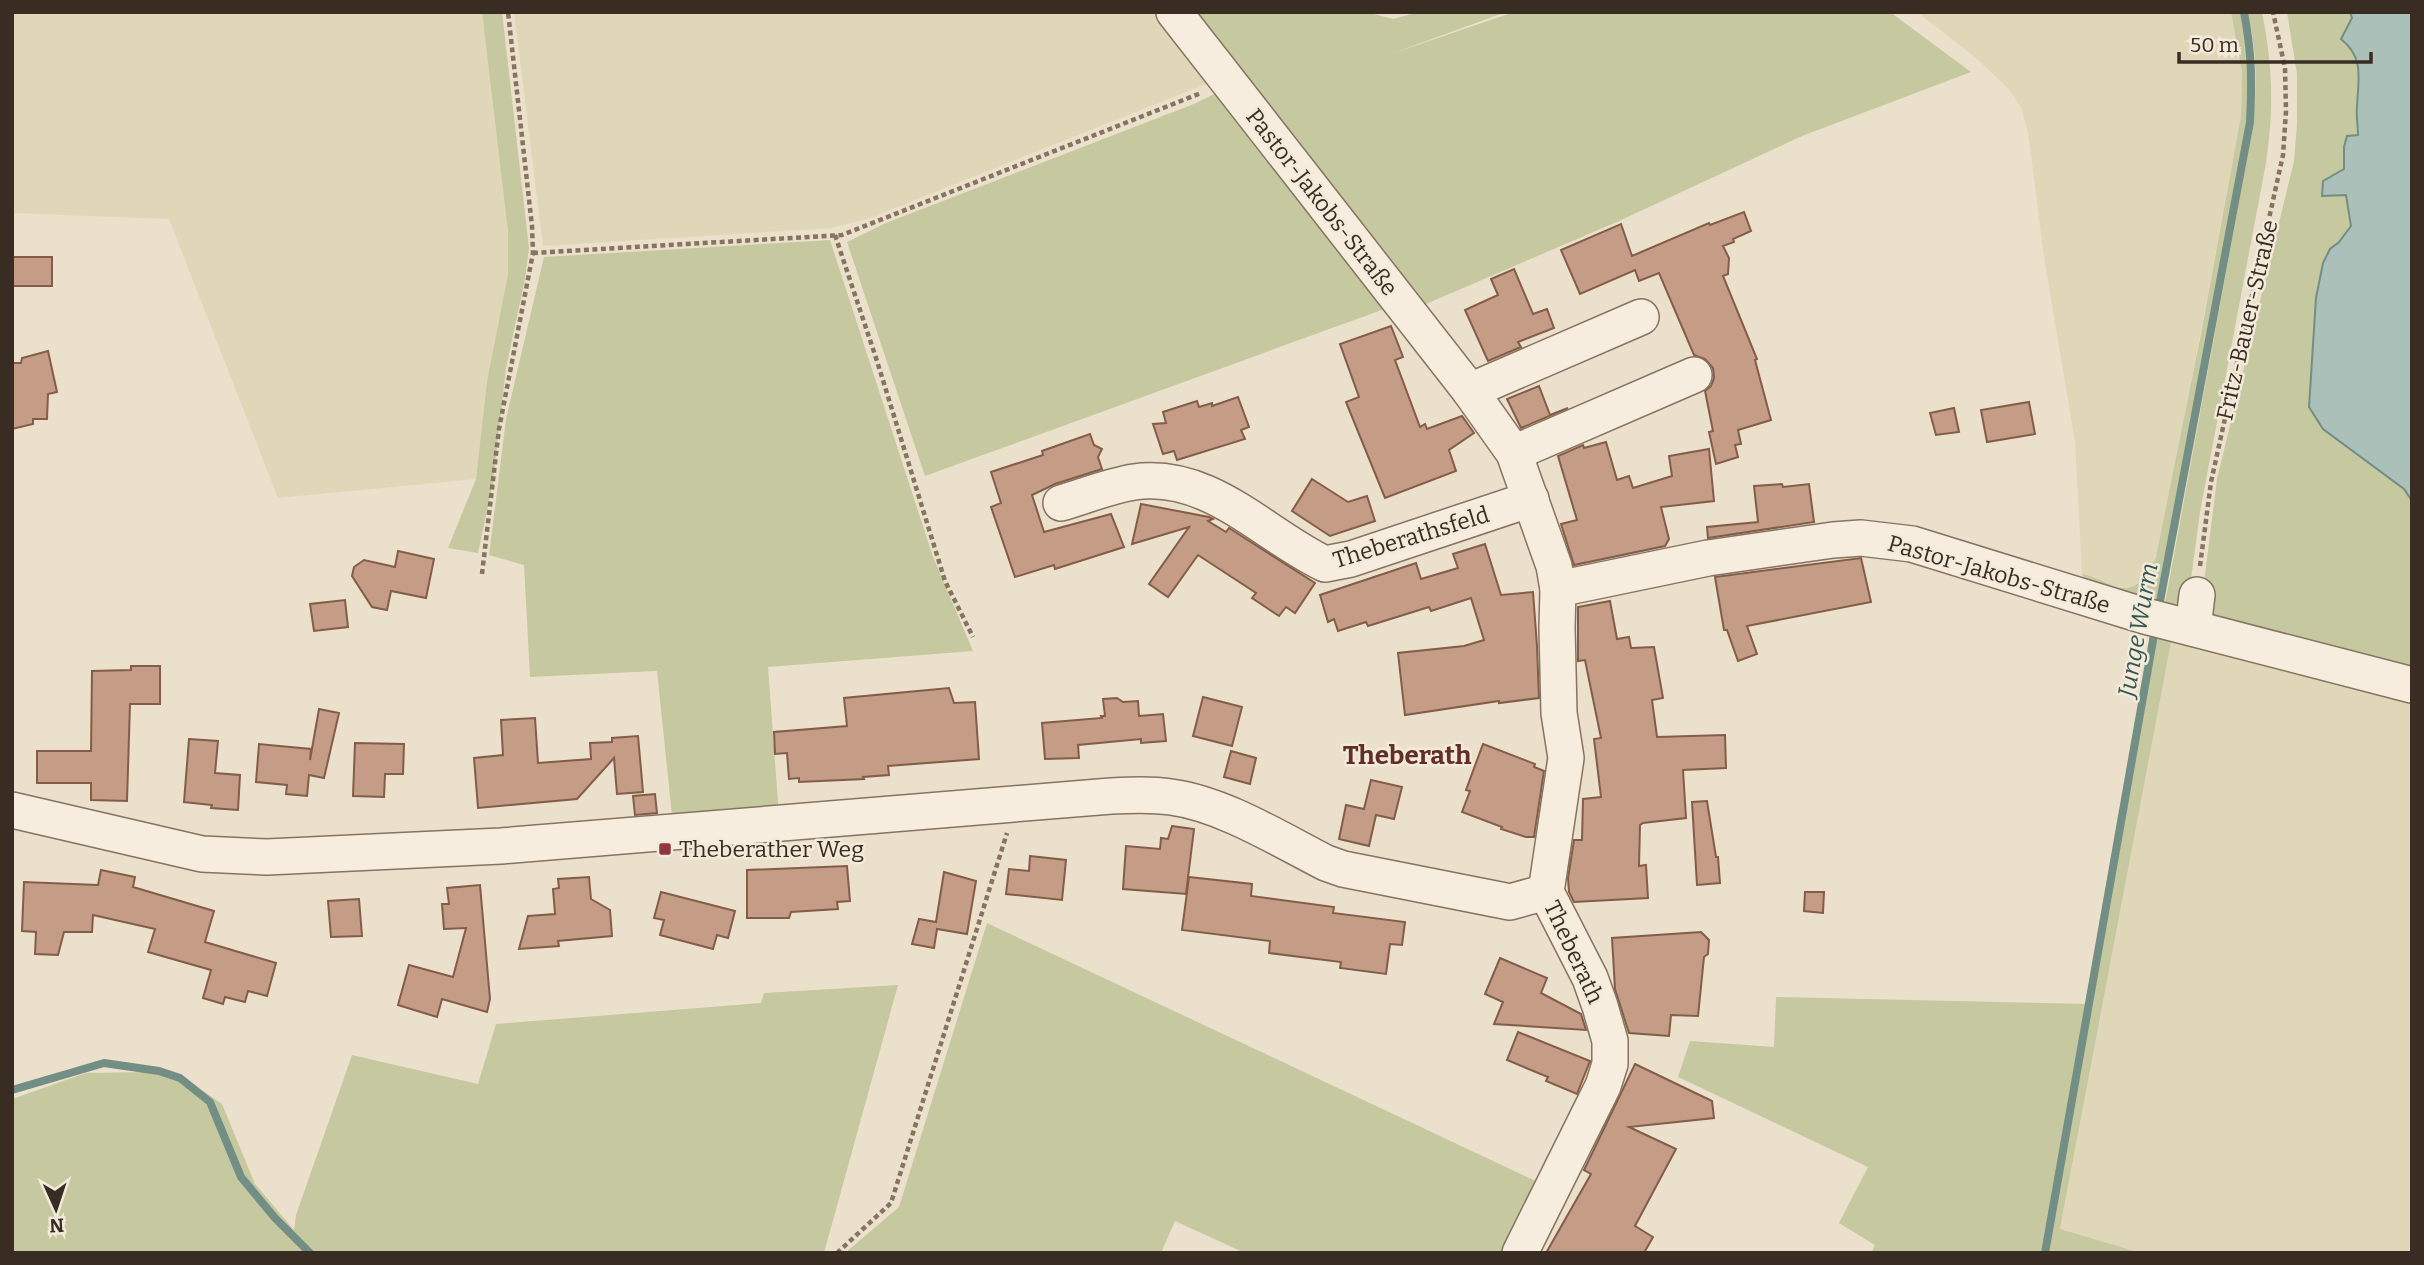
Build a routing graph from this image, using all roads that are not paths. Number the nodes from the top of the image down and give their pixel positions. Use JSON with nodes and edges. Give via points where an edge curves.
{"nodes":[{"id":1,"x":1174,"y":12,"type":"edge"},
{"id":2,"x":1641,"y":317,"type":"dead end"},
{"id":3,"x":1694,"y":375,"type":"dead end"},
{"id":4,"x":1470,"y":391,"type":"junction"},
{"id":5,"x":1514,"y":453,"type":"junction"},
{"id":6,"x":1531,"y":499,"type":"junction"},
{"id":7,"x":1061,"y":503,"type":"dead end"},
{"id":8,"x":1558,"y":589,"type":"junction"},
{"id":9,"x":2412,"y":685,"type":"edge"},
{"id":10,"x":12,"y":810,"type":"edge"},
{"id":11,"x":1546,"y":892,"type":"junction"},
{"id":12,"x":1520,"y":1253,"type":"edge"}],
"edges":[{"from":1,"to":4,"type":"street","name":"Pastor-Jakobs-Straße"},
{"from":2,"to":4,"type":"street"},
{"from":3,"to":5,"type":"street"},
{"from":4,"to":5,"type":"street","name":"Pastor-Jakobs-Straße"},
{"from":5,"to":6,"type":"street","name":"Pastor-Jakobs-Straße"},
{"from":6,"to":7,"type":"street","name":"Theberathsfeld","via":[[1325,564],[1224,501],[1171,483],[1135,482]]},
{"from":6,"to":8,"type":"street","name":"Pastor-Jakobs-Straße"},
{"from":8,"to":9,"type":"street","name":"Pastor-Jakobs-Straße","via":[[1708,558],[1861,538],[1912,544]]},
{"from":8,"to":11,"type":"street","name":"Theberath","via":[[1559,713],[1566,758]]},
{"from":10,"to":11,"type":"street","via":[[202,855],[267,857],[501,846],[1111,796],[1172,797],[1210,806],[1343,869],[1510,902]]},
{"from":11,"to":12,"type":"street","name":"Theberath","via":[[1590,978],[1610,1041],[1609,1064],[1603,1086]]}]}
